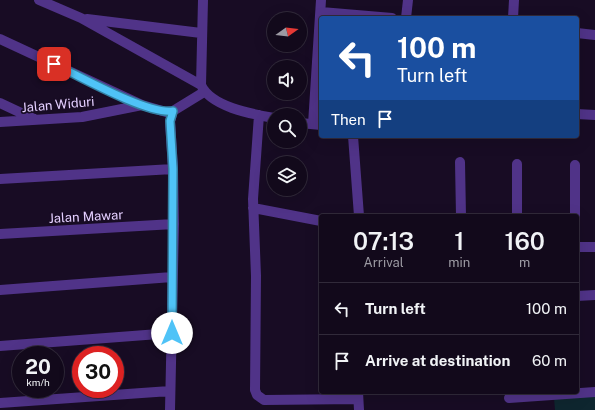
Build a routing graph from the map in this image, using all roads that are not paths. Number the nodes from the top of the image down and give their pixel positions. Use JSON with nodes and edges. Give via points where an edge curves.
{"nodes":[{"id":1,"x":39,"y":0,"type":"edge"},
{"id":2,"x":203,"y":0,"type":"edge"},
{"id":3,"x":322,"y":0,"type":"edge"},
{"id":4,"x":408,"y":0,"type":"edge"},
{"id":5,"x":514,"y":0,"type":"edge"},
{"id":6,"x":321,"y":12,"type":"junction"},
{"id":7,"x":321,"y":16,"type":"edge"},
{"id":8,"x":368,"y":16,"type":"edge"},
{"id":9,"x":406,"y":16,"type":"edge"},
{"id":10,"x":513,"y":16,"type":"edge"},
{"id":11,"x":81,"y":18,"type":"junction"},
{"id":12,"x":201,"y":32,"type":"junction"},
{"id":13,"x":579,"y":33,"type":"edge"},
{"id":14,"x":595,"y":35,"type":"edge"},
{"id":15,"x":0,"y":39,"type":"edge"},
{"id":16,"x":319,"y":68,"type":"edge"},
{"id":17,"x":203,"y":89,"type":"junction"},
{"id":18,"x":0,"y":104,"type":"edge"},
{"id":19,"x":142,"y":105,"type":"junction"},
{"id":20,"x":173,"y":111,"type":"junction"},
{"id":21,"x":579,"y":114,"type":"edge"},
{"id":22,"x":259,"y":115,"type":"junction"},
{"id":23,"x":595,"y":116,"type":"edge"},
{"id":24,"x":267,"y":117,"type":"edge"},
{"id":25,"x":36,"y":120,"type":"junction"},
{"id":26,"x":0,"y":122,"type":"edge"},
{"id":27,"x":307,"y":124,"type":"edge"},
{"id":28,"x":317,"y":125,"type":"edge"},
{"id":29,"x":354,"y":138,"type":"edge"},
{"id":30,"x":460,"y":162,"type":"dead end"},
{"id":31,"x":517,"y":164,"type":"dead end"},
{"id":32,"x":575,"y":165,"type":"dead end"},
{"id":33,"x":173,"y":169,"type":"junction"},
{"id":34,"x":0,"y":179,"type":"edge"},
{"id":35,"x":253,"y":208,"type":"junction"},
{"id":36,"x":359,"y":214,"type":"edge"},
{"id":37,"x":461,"y":214,"type":"edge"},
{"id":38,"x":517,"y":214,"type":"edge"},
{"id":39,"x":575,"y":214,"type":"edge"},
{"id":40,"x":319,"y":221,"type":"edge"},
{"id":41,"x":174,"y":224,"type":"junction"},
{"id":42,"x":0,"y":234,"type":"edge"},
{"id":43,"x":579,"y":247,"type":"edge"},
{"id":44,"x":595,"y":247,"type":"edge"},
{"id":45,"x":172,"y":277,"type":"junction"},
{"id":46,"x":0,"y":290,"type":"edge"},
{"id":47,"x":595,"y":295,"type":"edge"},
{"id":48,"x":579,"y":296,"type":"edge"},
{"id":49,"x":172,"y":333,"type":"junction"},
{"id":50,"x":0,"y":346,"type":"edge"},
{"id":51,"x":170,"y":391,"type":"junction"},
{"id":52,"x":595,"y":392,"type":"edge"},
{"id":53,"x":579,"y":393,"type":"edge"},
{"id":54,"x":566,"y":394,"type":"edge"},
{"id":55,"x":358,"y":395,"type":"edge"},
{"id":56,"x":509,"y":398,"type":"dead end"},
{"id":57,"x":0,"y":403,"type":"edge"},
{"id":58,"x":170,"y":410,"type":"edge"},
{"id":59,"x":359,"y":410,"type":"edge"}],
"edges":[{"from":1,"to":11,"type":"street"},
{"from":2,"to":12,"type":"street"},
{"from":3,"to":6,"type":"street"},
{"from":4,"to":9,"type":"street"},
{"from":5,"to":10,"type":"street"},
{"from":6,"to":7,"type":"street"},
{"from":6,"to":8,"type":"street"},
{"from":11,"to":12,"type":"street"},
{"from":11,"to":17,"type":"street"},
{"from":12,"to":17,"type":"street"},
{"from":13,"to":14,"type":"street"},
{"from":15,"to":19,"type":"street"},
{"from":16,"to":28,"type":"street"},
{"from":17,"to":20,"type":"street"},
{"from":17,"to":22,"type":"street","via":[[214,101]]},
{"from":18,"to":25,"type":"street"},
{"from":19,"to":20,"type":"street","via":[[162,112]]},
{"from":19,"to":25,"type":"street","name":"Jalan Widuri","via":[[82,117]]},
{"from":20,"to":33,"type":"street","via":[[170,121]]},
{"from":21,"to":23,"type":"street"},
{"from":22,"to":24,"type":"street"},
{"from":22,"to":35,"type":"street"},
{"from":25,"to":26,"type":"street","name":"Jalan Widuri"},
{"from":27,"to":28,"type":"street"},
{"from":29,"to":36,"type":"street"},
{"from":30,"to":37,"type":"street"},
{"from":31,"to":38,"type":"street"},
{"from":32,"to":39,"type":"street"},
{"from":33,"to":34,"type":"street"},
{"from":33,"to":41,"type":"street"},
{"from":35,"to":40,"type":"street"},
{"from":35,"to":55,"type":"street","via":[[257,395],[264,400]]},
{"from":41,"to":42,"type":"street","name":"Jalan Mawar"},
{"from":41,"to":45,"type":"street"},
{"from":43,"to":44,"type":"street"},
{"from":45,"to":46,"type":"street"},
{"from":45,"to":49,"type":"street"},
{"from":47,"to":48,"type":"street"},
{"from":49,"to":50,"type":"street"},
{"from":49,"to":51,"type":"street"},
{"from":51,"to":57,"type":"street"},
{"from":51,"to":58,"type":"street"},
{"from":52,"to":53,"type":"street"},
{"from":54,"to":56,"type":"street"},
{"from":55,"to":59,"type":"street"}]}
